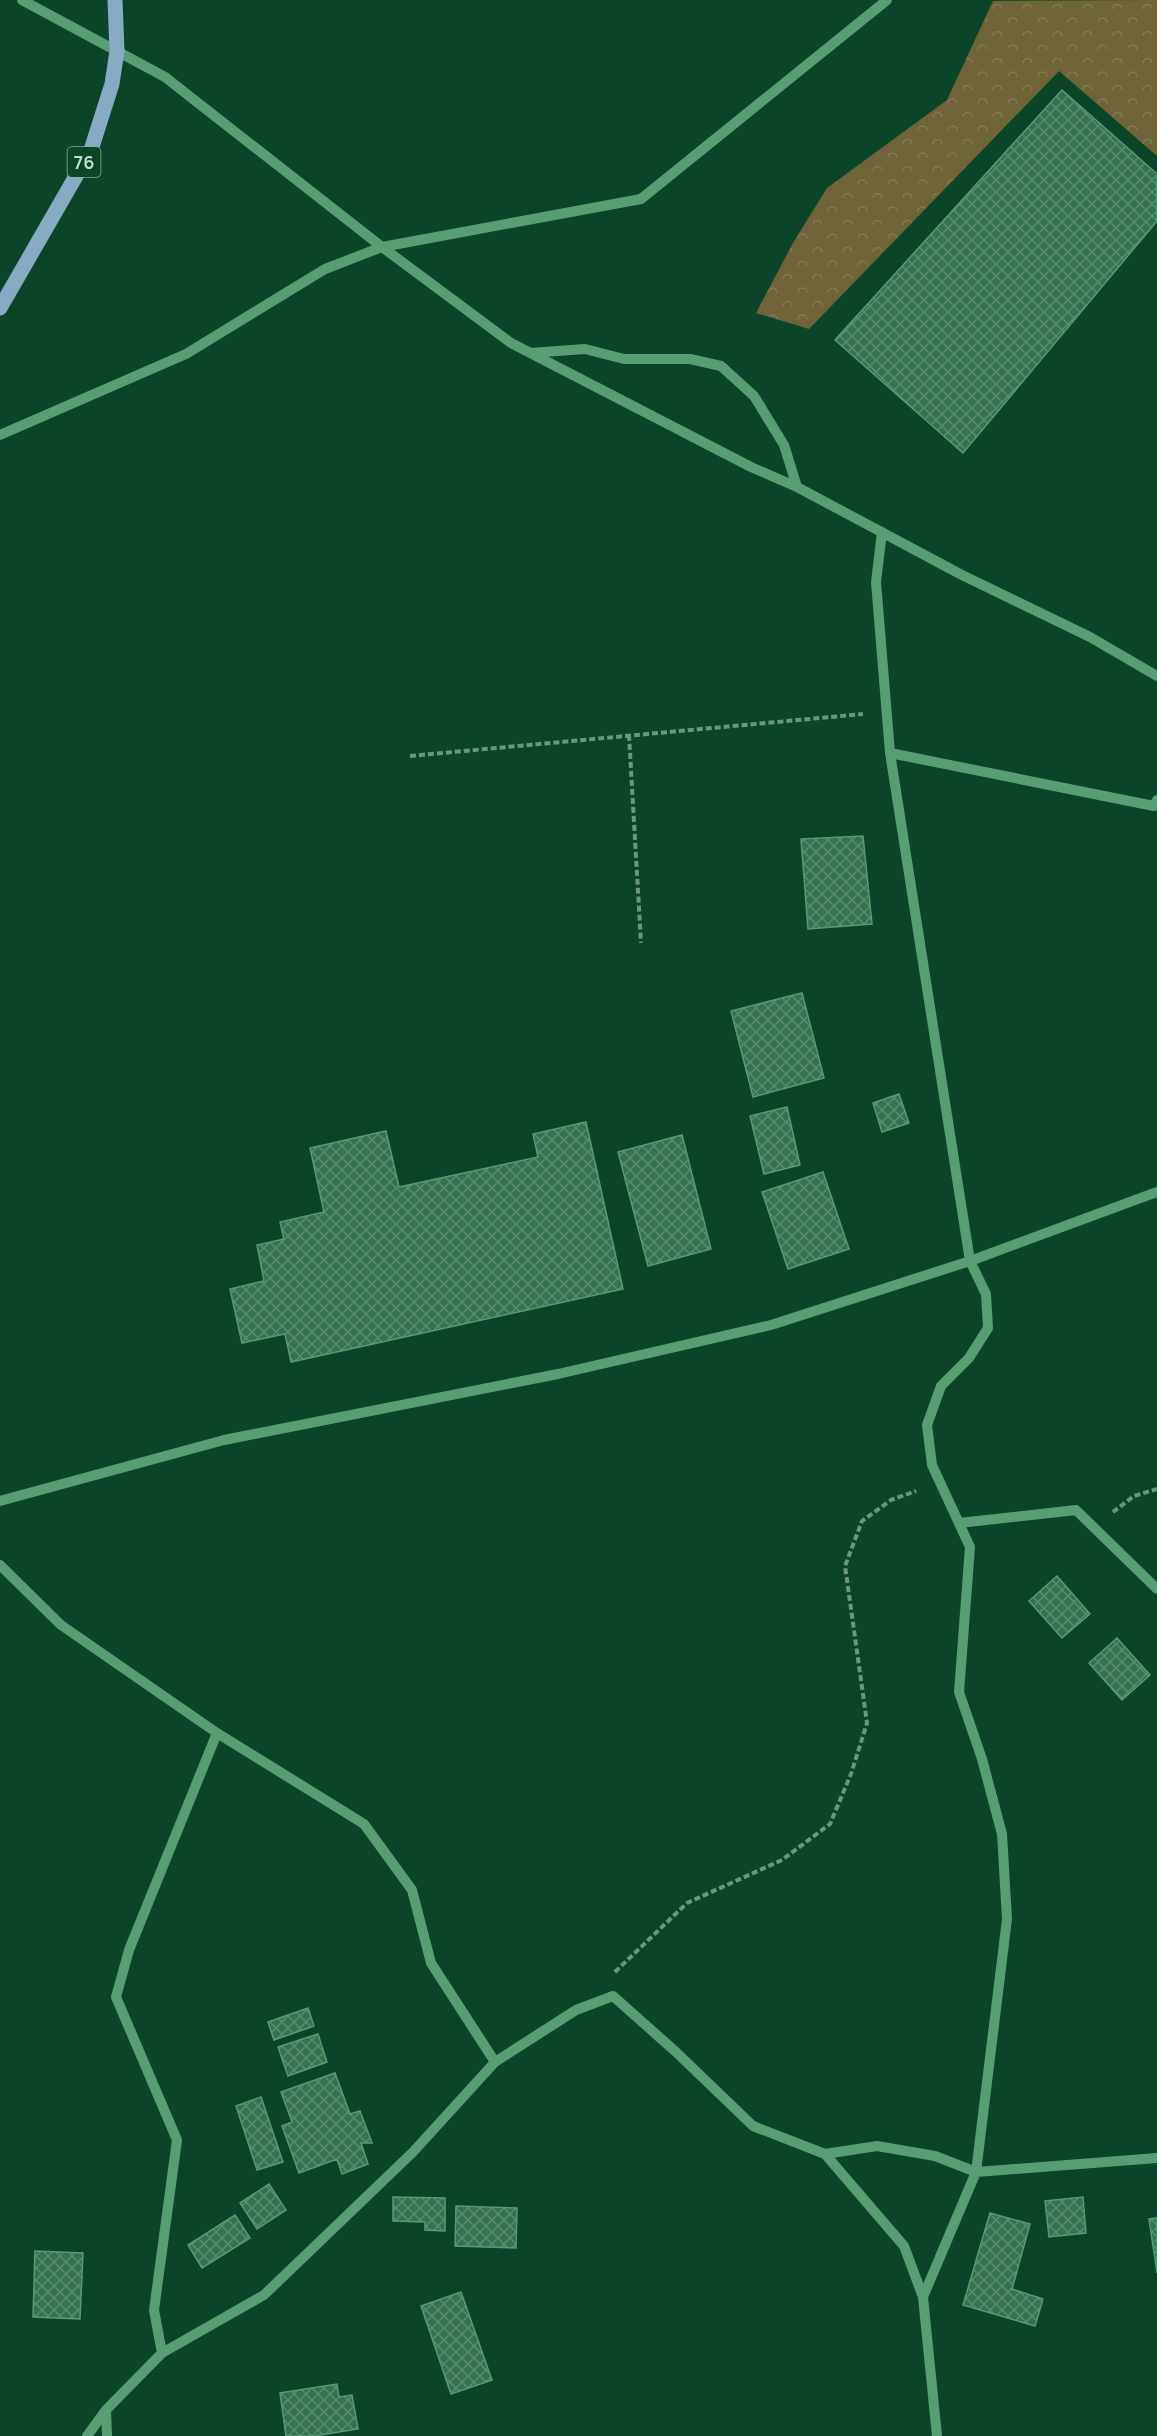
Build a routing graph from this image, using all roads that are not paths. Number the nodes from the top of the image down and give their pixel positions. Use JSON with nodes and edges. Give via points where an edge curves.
{"nodes":[{"id":1,"x":22,"y":0,"type":"edge"},
{"id":2,"x":115,"y":0,"type":"edge"},
{"id":3,"x":888,"y":0,"type":"edge"},
{"id":4,"x":117,"y":51,"type":"junction"},
{"id":5,"x":382,"y":247,"type":"junction"},
{"id":6,"x":0,"y":308,"type":"edge"},
{"id":7,"x":530,"y":353,"type":"junction"},
{"id":8,"x":0,"y":435,"type":"edge"},
{"id":9,"x":797,"y":487,"type":"junction"},
{"id":10,"x":882,"y":532,"type":"junction"},
{"id":11,"x":1157,"y":676,"type":"edge"},
{"id":12,"x":890,"y":753,"type":"junction"},
{"id":13,"x":1157,"y":800,"type":"edge"},
{"id":14,"x":1157,"y":1192,"type":"edge"},
{"id":15,"x":970,"y":1261,"type":"junction"},
{"id":16,"x":0,"y":1501,"type":"edge"},
{"id":17,"x":959,"y":1522,"type":"junction"},
{"id":18,"x":0,"y":1565,"type":"edge"},
{"id":19,"x":1157,"y":1589,"type":"edge"},
{"id":20,"x":217,"y":1733,"type":"junction"},
{"id":21,"x":495,"y":2062,"type":"junction"},
{"id":22,"x":825,"y":2154,"type":"junction"},
{"id":23,"x":1157,"y":2158,"type":"edge"},
{"id":24,"x":976,"y":2172,"type":"junction"},
{"id":25,"x":923,"y":2297,"type":"junction"},
{"id":26,"x":162,"y":2353,"type":"junction"},
{"id":27,"x":106,"y":2410,"type":"junction"},
{"id":28,"x":87,"y":2436,"type":"edge"},
{"id":29,"x":107,"y":2436,"type":"edge"},
{"id":30,"x":938,"y":2436,"type":"edge"}],
"edges":[{"from":1,"to":4,"type":"street"},
{"from":2,"to":4,"type":"main road","number":"76"},
{"from":3,"to":5,"type":"street","via":[[641,200]]},
{"from":4,"to":5,"type":"street","via":[[165,77]]},
{"from":4,"to":6,"type":"main road","number":"76","via":[[112,84],[91,150]]},
{"from":5,"to":7,"type":"street"},
{"from":5,"to":8,"type":"street","via":[[325,269],[186,354]]},
{"from":7,"to":9,"type":"street"},
{"from":7,"to":9,"type":"street","via":[[585,349],[624,359],[690,359],[721,366],[754,396],[784,445]]},
{"from":9,"to":10,"type":"street"},
{"from":10,"to":11,"type":"street","via":[[1090,637]]},
{"from":10,"to":12,"type":"street","via":[[876,582]]},
{"from":12,"to":13,"type":"street","via":[[1154,806]]},
{"from":12,"to":15,"type":"street"},
{"from":14,"to":15,"type":"street"},
{"from":15,"to":16,"type":"street","via":[[771,1325],[558,1374],[224,1440]]},
{"from":15,"to":17,"type":"street","via":[[987,1294],[988,1328],[969,1358],[941,1386],[927,1425],[932,1465]]},
{"from":17,"to":19,"type":"street","via":[[1076,1510]]},
{"from":17,"to":24,"type":"street","via":[[970,1546],[959,1692],[1002,1834],[1007,1919]]},
{"from":18,"to":20,"type":"street","via":[[61,1625]]},
{"from":20,"to":21,"type":"street","via":[[364,1824],[412,1890],[431,1962]]},
{"from":20,"to":26,"type":"street","via":[[129,1950],[116,1997],[177,2140],[154,2310]]},
{"from":21,"to":22,"type":"street","via":[[576,2010],[613,1996],[753,2126]]},
{"from":21,"to":26,"type":"street","via":[[413,2152],[264,2295]]},
{"from":22,"to":24,"type":"street","via":[[877,2146],[935,2156]]},
{"from":22,"to":25,"type":"street","via":[[904,2246]]},
{"from":23,"to":24,"type":"street"},
{"from":24,"to":25,"type":"street"},
{"from":25,"to":30,"type":"street"},
{"from":26,"to":27,"type":"street"},
{"from":27,"to":28,"type":"street"},
{"from":27,"to":29,"type":"street"}]}
